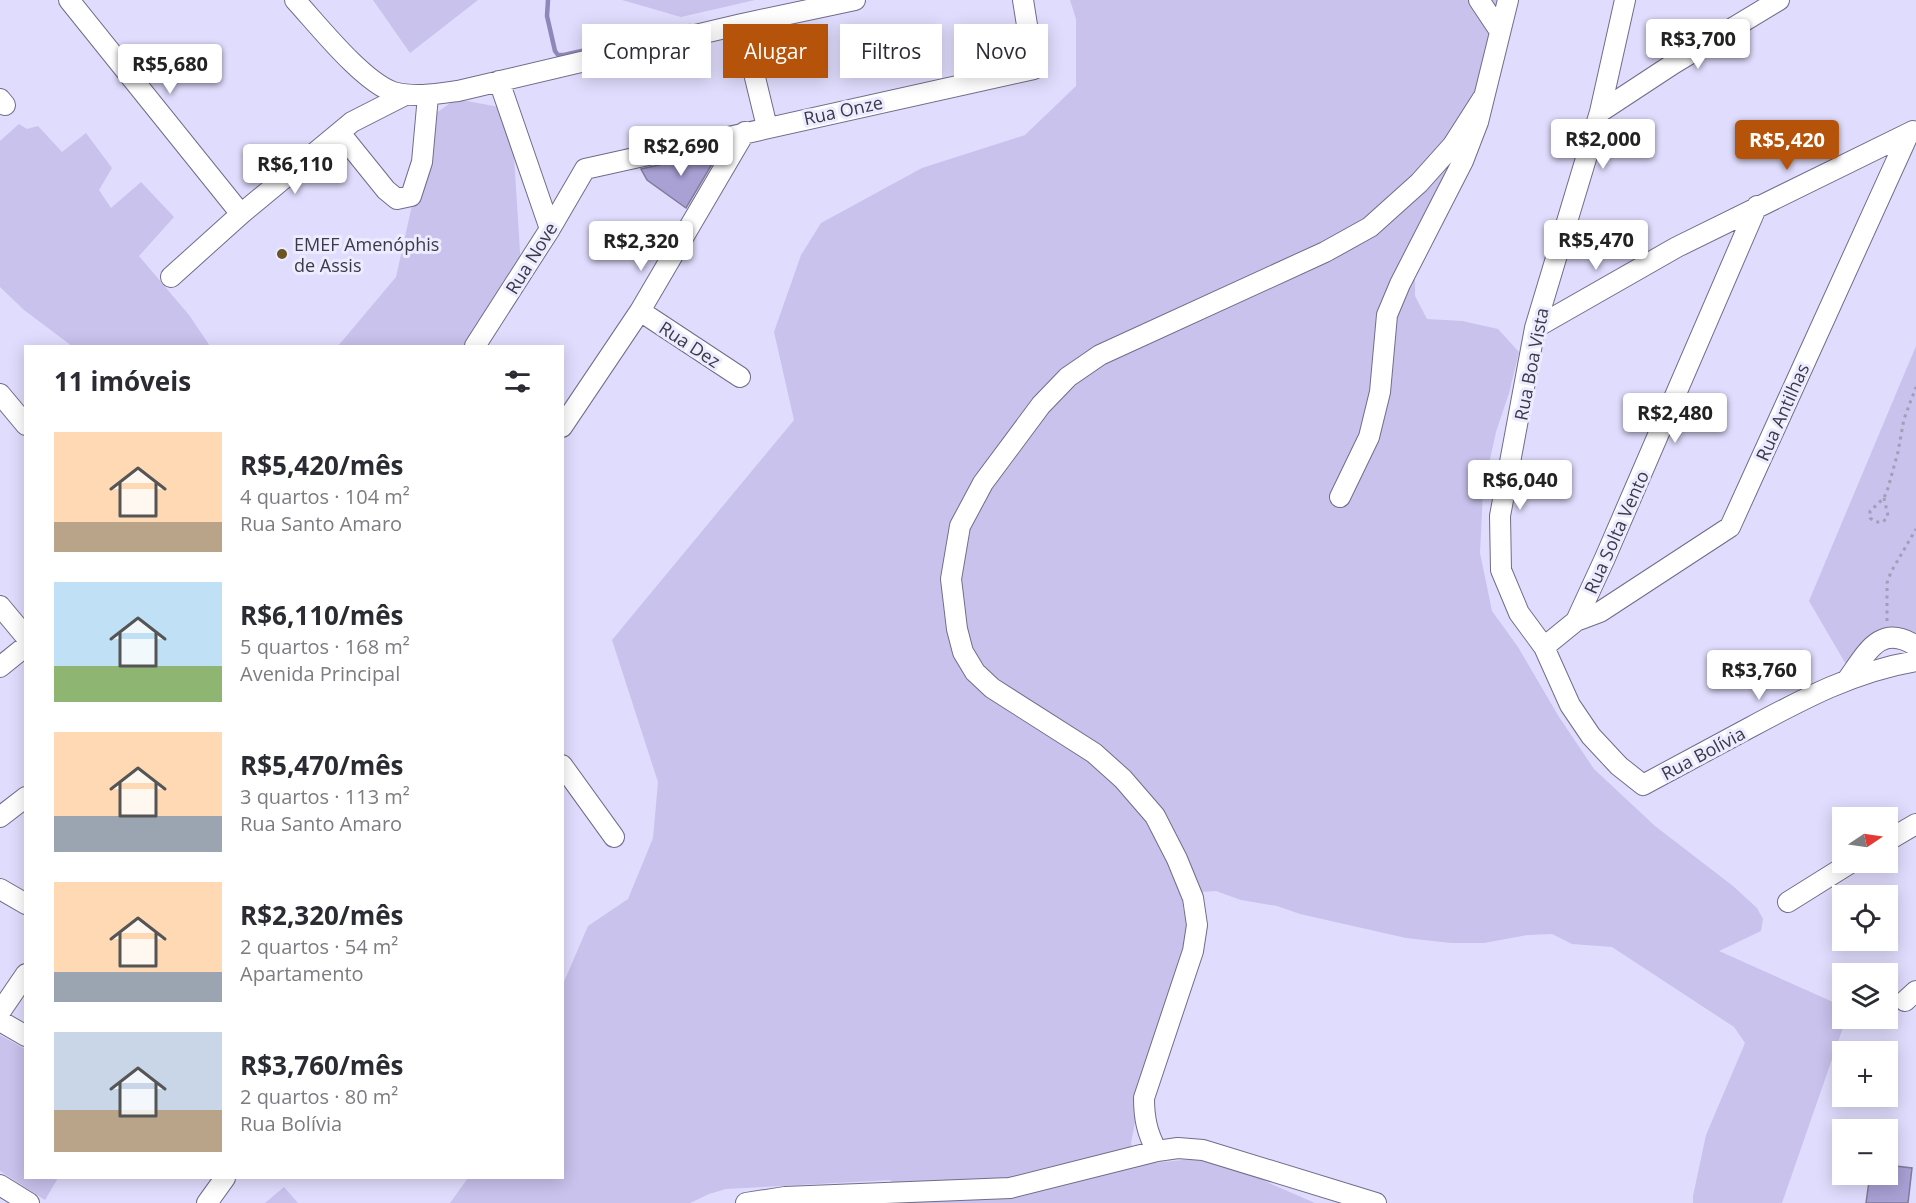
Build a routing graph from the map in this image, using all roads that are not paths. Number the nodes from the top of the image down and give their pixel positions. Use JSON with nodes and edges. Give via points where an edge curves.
{"nodes":[{"id":1,"x":69,"y":0,"type":"edge"},
{"id":2,"x":295,"y":0,"type":"edge"},
{"id":3,"x":855,"y":0,"type":"edge"},
{"id":4,"x":1023,"y":0,"type":"edge"},
{"id":5,"x":1479,"y":0,"type":"edge"},
{"id":6,"x":1508,"y":0,"type":"edge"},
{"id":7,"x":1625,"y":0,"type":"edge"},
{"id":8,"x":1772,"y":2,"type":"edge"},
{"id":9,"x":742,"y":24,"type":"edge"},
{"id":10,"x":723,"y":28,"type":"edge"},
{"id":11,"x":1499,"y":30,"type":"junction"},
{"id":12,"x":755,"y":78,"type":"edge"},
{"id":13,"x":499,"y":81,"type":"junction"},
{"id":14,"x":405,"y":94,"type":"junction"},
{"id":15,"x":428,"y":96,"type":"junction"},
{"id":16,"x":1483,"y":98,"type":"junction"},
{"id":17,"x":1600,"y":112,"type":"junction"},
{"id":18,"x":767,"y":127,"type":"junction"},
{"id":19,"x":1912,"y":131,"type":"edge"},
{"id":20,"x":745,"y":132,"type":"junction"},
{"id":21,"x":340,"y":133,"type":"junction"},
{"id":22,"x":585,"y":169,"type":"joint"},
{"id":23,"x":1757,"y":206,"type":"junction"},
{"id":24,"x":241,"y":214,"type":"junction"},
{"id":25,"x":550,"y":229,"type":"junction"},
{"id":26,"x":171,"y":277,"type":"dead end"},
{"id":27,"x":640,"y":311,"type":"junction"},
{"id":28,"x":1535,"y":328,"type":"junction"},
{"id":29,"x":475,"y":345,"type":"edge"},
{"id":30,"x":740,"y":377,"type":"dead end"},
{"id":31,"x":0,"y":394,"type":"edge"},
{"id":32,"x":24,"y":423,"type":"edge"},
{"id":33,"x":564,"y":424,"type":"edge"},
{"id":34,"x":1340,"y":497,"type":"dead end"},
{"id":35,"x":0,"y":606,"type":"edge"},
{"id":36,"x":1576,"y":621,"type":"junction"},
{"id":37,"x":24,"y":635,"type":"edge"},
{"id":38,"x":1916,"y":646,"type":"edge"},
{"id":39,"x":1545,"y":647,"type":"junction"},
{"id":40,"x":24,"y":648,"type":"edge"},
{"id":41,"x":1916,"y":661,"type":"edge"},
{"id":42,"x":0,"y":667,"type":"edge"},
{"id":43,"x":1847,"y":680,"type":"junction"},
{"id":44,"x":1562,"y":687,"type":"joint"},
{"id":45,"x":564,"y":768,"type":"edge"},
{"id":46,"x":24,"y":799,"type":"edge"},
{"id":47,"x":0,"y":817,"type":"edge"},
{"id":48,"x":1916,"y":824,"type":"edge"},
{"id":49,"x":1898,"y":835,"type":"edge"},
{"id":50,"x":614,"y":837,"type":"dead end"},
{"id":51,"x":1834,"y":873,"type":"edge"},
{"id":52,"x":0,"y":889,"type":"edge"},
{"id":53,"x":1788,"y":902,"type":"dead end"},
{"id":54,"x":24,"y":903,"type":"edge"},
{"id":55,"x":24,"y":977,"type":"edge"},
{"id":56,"x":0,"y":1012,"type":"edge"},
{"id":57,"x":0,"y":1021,"type":"edge"},
{"id":58,"x":24,"y":1035,"type":"edge"},
{"id":59,"x":1157,"y":1151,"type":"junction"},
{"id":60,"x":224,"y":1179,"type":"edge"},
{"id":61,"x":0,"y":1185,"type":"edge"},
{"id":62,"x":29,"y":1203,"type":"edge"},
{"id":63,"x":207,"y":1203,"type":"edge"},
{"id":64,"x":746,"y":1203,"type":"edge"},
{"id":65,"x":1376,"y":1203,"type":"edge"}],
"edges":[{"from":1,"to":24,"type":"street"},
{"from":2,"to":14,"type":"street","via":[[359,68],[391,91]]},
{"from":3,"to":9,"type":"street"},
{"from":4,"to":18,"type":"street","name":"Rua Onze","via":[[1034,69]]},
{"from":5,"to":11,"type":"street"},
{"from":6,"to":11,"type":"street"},
{"from":7,"to":17,"type":"street","name":"Rua Boa Vista"},
{"from":8,"to":17,"type":"street"},
{"from":10,"to":13,"type":"street"},
{"from":11,"to":16,"type":"street"},
{"from":12,"to":18,"type":"street"},
{"from":13,"to":15,"type":"street"},
{"from":13,"to":25,"type":"street"},
{"from":14,"to":15,"type":"street"},
{"from":14,"to":21,"type":"street","via":[[370,111]]},
{"from":15,"to":21,"type":"street","via":[[422,162],[411,196],[397,199],[386,190]]},
{"from":16,"to":34,"type":"street","via":[[1463,161],[1387,315],[1380,392],[1372,426]]},
{"from":16,"to":59,"type":"street","via":[[1453,144],[1419,183],[1370,227],[1325,252],[1100,355],[1068,377],[1041,405],[982,483],[960,526],[951,579],[957,629],[963,652],[975,672],[992,688],[1094,753],[1123,778],[1155,816],[1193,898],[1197,925],[1193,951],[1144,1098],[1144,1118]]},
{"from":17,"to":28,"type":"street","name":"Rua Boa Vista"},
{"from":18,"to":20,"type":"street","name":"Rua Onze"},
{"from":19,"to":23,"type":"street"},
{"from":19,"to":36,"type":"street","name":"Rua Antilhas","via":[[1730,527],[1600,612]]},
{"from":20,"to":22,"type":"street","name":"Rua Onze"},
{"from":20,"to":27,"type":"street"},
{"from":21,"to":24,"type":"street"},
{"from":22,"to":25,"type":"street","name":"Rua Nove"},
{"from":23,"to":28,"type":"street"},
{"from":23,"to":36,"type":"street","name":"Rua Solta Vento"},
{"from":24,"to":26,"type":"street"},
{"from":25,"to":29,"type":"street","name":"Rua Nove"},
{"from":27,"to":30,"type":"street","name":"Rua Dez"},
{"from":27,"to":33,"type":"street"},
{"from":28,"to":39,"type":"street","name":"Rua Boa Vista","via":[[1500,516],[1501,570],[1519,613]]},
{"from":31,"to":32,"type":"street"},
{"from":35,"to":37,"type":"street"},
{"from":36,"to":39,"type":"street","name":"Rua Solta Vento"},
{"from":38,"to":43,"type":"street","via":[[1903,639],[1880,640]]},
{"from":39,"to":44,"type":"street","name":"Rua Boa Vista"},
{"from":40,"to":42,"type":"street"},
{"from":41,"to":43,"type":"street","name":"Rua Bolívia"},
{"from":43,"to":44,"type":"street","name":"Rua Bolívia","via":[[1796,702],[1643,785],[1591,736]]},
{"from":45,"to":50,"type":"street"},
{"from":46,"to":47,"type":"street"},
{"from":48,"to":49,"type":"street"},
{"from":51,"to":53,"type":"street"},
{"from":52,"to":54,"type":"street"},
{"from":55,"to":56,"type":"street"},
{"from":57,"to":58,"type":"street"},
{"from":59,"to":64,"type":"street","via":[[1010,1188],[785,1197]]},
{"from":59,"to":65,"type":"street","via":[[1203,1150]]},
{"from":60,"to":63,"type":"street"},
{"from":61,"to":62,"type":"street"}]}
